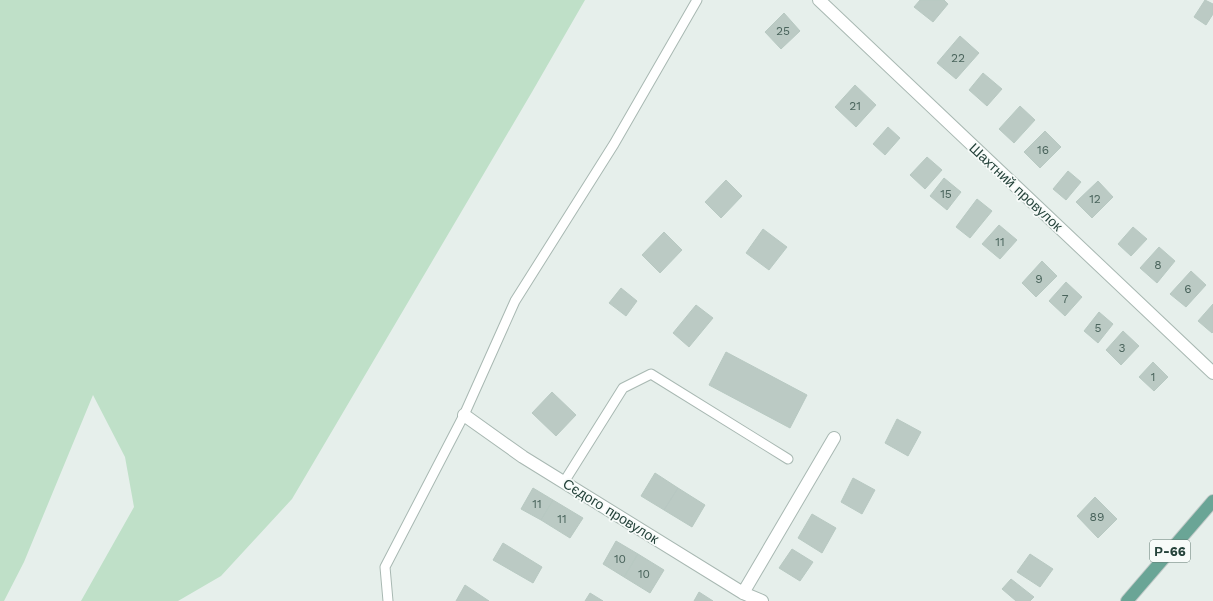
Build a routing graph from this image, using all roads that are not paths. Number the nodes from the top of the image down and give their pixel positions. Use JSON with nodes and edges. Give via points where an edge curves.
{"nodes":[{"id":1,"x":697,"y":0,"type":"edge"},
{"id":2,"x":819,"y":0,"type":"edge"},
{"id":3,"x":1213,"y":373,"type":"edge"},
{"id":4,"x":464,"y":415,"type":"junction"},
{"id":5,"x":834,"y":438,"type":"dead end"},
{"id":6,"x":788,"y":459,"type":"dead end"},
{"id":7,"x":564,"y":482,"type":"junction"},
{"id":8,"x":1213,"y":501,"type":"edge"},
{"id":9,"x":743,"y":593,"type":"junction"},
{"id":10,"x":388,"y":601,"type":"edge"},
{"id":11,"x":762,"y":601,"type":"edge"},
{"id":12,"x":1127,"y":601,"type":"edge"}],
"edges":[{"from":1,"to":4,"type":"lane","via":[[614,144],[515,301]]},
{"from":2,"to":3,"type":"street","name":"Шахтний провулок"},
{"from":4,"to":7,"type":"street","name":"Сєдого провулок","via":[[523,457]]},
{"from":4,"to":10,"type":"lane","via":[[385,567]]},
{"from":5,"to":9,"type":"street"},
{"from":6,"to":7,"type":"lane","via":[[651,374],[623,388]]},
{"from":7,"to":9,"type":"street","name":"Сєдого провулок"},
{"from":8,"to":12,"type":"main road","number":"Р-66"},
{"from":9,"to":11,"type":"street","name":"Сєдого провулок"}]}
